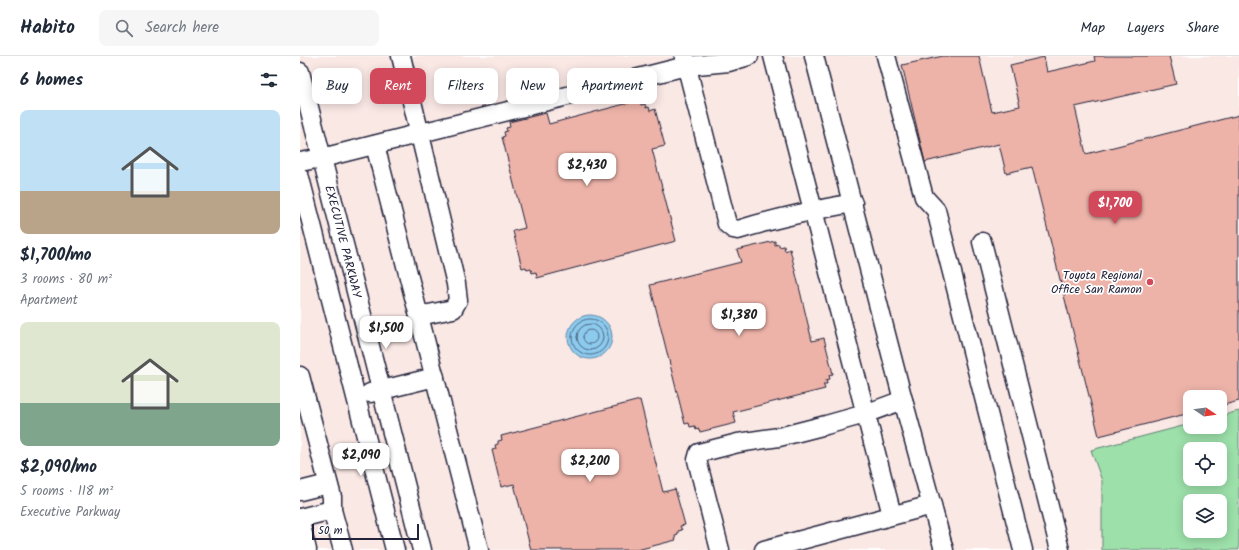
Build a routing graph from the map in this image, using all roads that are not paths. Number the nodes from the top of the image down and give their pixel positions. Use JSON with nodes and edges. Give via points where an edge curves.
{"nodes":[{"id":1,"x":401,"y":56,"type":"edge"},
{"id":2,"x":749,"y":56,"type":"edge"},
{"id":3,"x":773,"y":56,"type":"edge"},
{"id":4,"x":814,"y":56,"type":"edge"},
{"id":5,"x":886,"y":56,"type":"edge"},
{"id":6,"x":685,"y":61,"type":"edge"},
{"id":7,"x":300,"y":72,"type":"edge"},
{"id":8,"x":421,"y":133,"type":"junction"},
{"id":9,"x":375,"y":145,"type":"junction"},
{"id":10,"x":322,"y":158,"type":"junction"},
{"id":11,"x":300,"y":162,"type":"edge"},
{"id":12,"x":300,"y":178,"type":"edge"},
{"id":13,"x":853,"y":204,"type":"junction"},
{"id":14,"x":814,"y":210,"type":"junction"},
{"id":15,"x":982,"y":242,"type":"dead end"},
{"id":16,"x":419,"y":316,"type":"junction"},
{"id":17,"x":300,"y":376,"type":"edge"},
{"id":18,"x":435,"y":377,"type":"junction"},
{"id":19,"x":381,"y":390,"type":"junction"},
{"id":20,"x":356,"y":396,"type":"junction"},
{"id":21,"x":903,"y":400,"type":"junction"},
{"id":22,"x":865,"y":414,"type":"junction"},
{"id":23,"x":328,"y":484,"type":"junction"},
{"id":24,"x":300,"y":491,"type":"edge"},
{"id":25,"x":932,"y":505,"type":"junction"},
{"id":26,"x":332,"y":510,"type":"junction"},
{"id":27,"x":892,"y":515,"type":"junction"},
{"id":28,"x":300,"y":518,"type":"edge"},
{"id":29,"x":300,"y":522,"type":"edge"},
{"id":30,"x":307,"y":550,"type":"edge"},
{"id":31,"x":343,"y":550,"type":"edge"},
{"id":32,"x":395,"y":550,"type":"edge"},
{"id":33,"x":422,"y":550,"type":"edge"},
{"id":34,"x":480,"y":550,"type":"edge"},
{"id":35,"x":720,"y":550,"type":"edge"},
{"id":36,"x":764,"y":550,"type":"edge"},
{"id":37,"x":944,"y":550,"type":"edge"},
{"id":38,"x":1024,"y":550,"type":"edge"},
{"id":39,"x":1060,"y":550,"type":"edge"}],
"edges":[{"from":1,"to":8,"type":"street"},
{"from":2,"to":6,"type":"street","via":[[729,62]]},
{"from":3,"to":14,"type":"street"},
{"from":4,"to":13,"type":"street"},
{"from":5,"to":38,"type":"street","via":[[924,197],[936,210]]},
{"from":6,"to":8,"type":"street"},
{"from":6,"to":14,"type":"street","via":[[727,224],[738,230]]},
{"from":7,"to":10,"type":"street","name":"EXECUTIVE PARKWAY"},
{"from":8,"to":9,"type":"street"},
{"from":8,"to":16,"type":"street","via":[[455,277],[458,300],[453,309]]},
{"from":9,"to":10,"type":"street"},
{"from":9,"to":16,"type":"street"},
{"from":10,"to":11,"type":"street"},
{"from":10,"to":19,"type":"street","name":"EXECUTIVE PARKWAY"},
{"from":12,"to":20,"type":"street"},
{"from":13,"to":14,"type":"street"},
{"from":13,"to":21,"type":"street"},
{"from":14,"to":22,"type":"street"},
{"from":15,"to":39,"type":"street"},
{"from":16,"to":18,"type":"street"},
{"from":17,"to":23,"type":"street"},
{"from":18,"to":19,"type":"street"},
{"from":18,"to":34,"type":"street"},
{"from":19,"to":20,"type":"street"},
{"from":19,"to":33,"type":"street","name":"EXECUTIVE PARKWAY"},
{"from":20,"to":32,"type":"street"},
{"from":21,"to":22,"type":"street"},
{"from":21,"to":25,"type":"street"},
{"from":22,"to":27,"type":"street"},
{"from":22,"to":35,"type":"street","via":[[779,437],[738,443],[699,453],[697,460]]},
{"from":23,"to":24,"type":"street"},
{"from":23,"to":26,"type":"street"},
{"from":25,"to":27,"type":"street"},
{"from":25,"to":37,"type":"street"},
{"from":26,"to":28,"type":"street"},
{"from":26,"to":31,"type":"street"},
{"from":27,"to":36,"type":"street"},
{"from":29,"to":30,"type":"street"}]}
